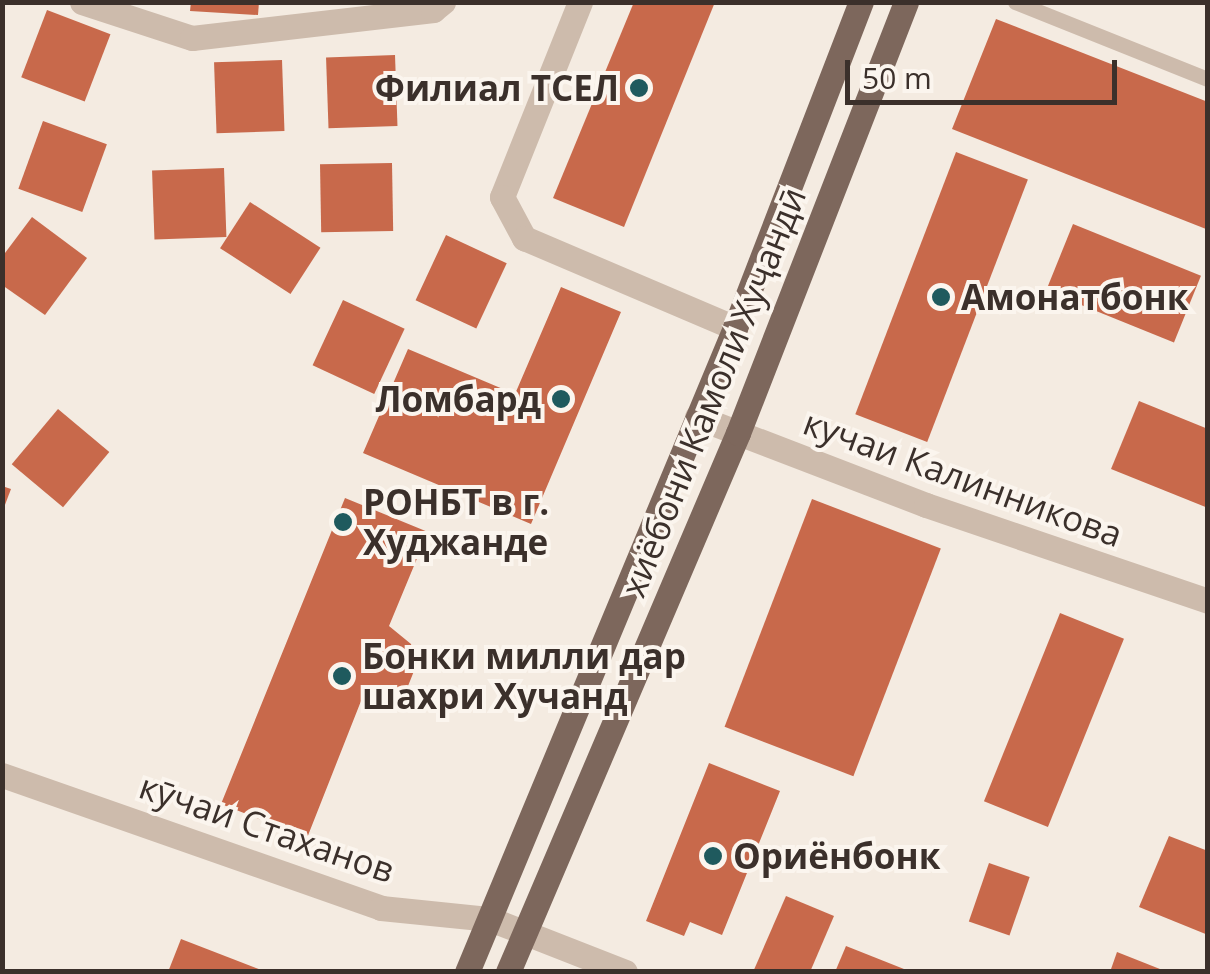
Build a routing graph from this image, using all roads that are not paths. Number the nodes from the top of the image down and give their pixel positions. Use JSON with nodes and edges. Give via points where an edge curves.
{"nodes":[{"id":1,"x":82,"y":2,"type":"edge"},
{"id":2,"x":443,"y":2,"type":"edge"},
{"id":3,"x":580,"y":2,"type":"edge"},
{"id":4,"x":861,"y":2,"type":"edge"},
{"id":5,"x":906,"y":2,"type":"edge"},
{"id":6,"x":1015,"y":2,"type":"edge"},
{"id":7,"x":1208,"y":78,"type":"edge"},
{"id":8,"x":735,"y":328,"type":"junction"},
{"id":9,"x":696,"y":417,"type":"junction"},
{"id":10,"x":738,"y":433,"type":"junction"},
{"id":11,"x":1208,"y":601,"type":"edge"},
{"id":12,"x":2,"y":774,"type":"edge"},
{"id":13,"x":490,"y":918,"type":"junction"},
{"id":14,"x":526,"y":931,"type":"junction"},
{"id":15,"x":467,"y":972,"type":"edge"},
{"id":16,"x":508,"y":972,"type":"edge"},
{"id":17,"x":625,"y":972,"type":"edge"}],
"edges":[{"from":1,"to":2,"type":"street","via":[[192,38],[434,10]]},
{"from":3,"to":8,"type":"street","via":[[502,197],[524,238]]},
{"from":4,"to":8,"type":"main road","name":"хиёбони Камоли Хуҷандӣ"},
{"from":5,"to":10,"type":"main road","name":"хиёбони Камоли Хуҷандӣ"},
{"from":6,"to":7,"type":"lane"},
{"from":8,"to":9,"type":"main road","name":"хиёбони Камоли Хуҷандӣ"},
{"from":9,"to":10,"type":"street","name":"кучаи Калинникова"},
{"from":9,"to":13,"type":"main road","name":"хиёбони Камоли Хуҷандӣ"},
{"from":10,"to":11,"type":"street","name":"кучаи Калинникова"},
{"from":10,"to":14,"type":"main road","name":"хиёбони Камоли Хуҷандӣ"},
{"from":12,"to":13,"type":"street","name":"кӯчаи Стаханов","via":[[381,908]]},
{"from":13,"to":14,"type":"street","name":"кӯчаи Стаханов"},
{"from":13,"to":15,"type":"main road","name":"хиёбони Камоли Хуҷандӣ"},
{"from":14,"to":16,"type":"main road","name":"хиёбони Камоли Хуҷандӣ"},
{"from":14,"to":17,"type":"street","name":"кӯчаи Стаханов"}]}
